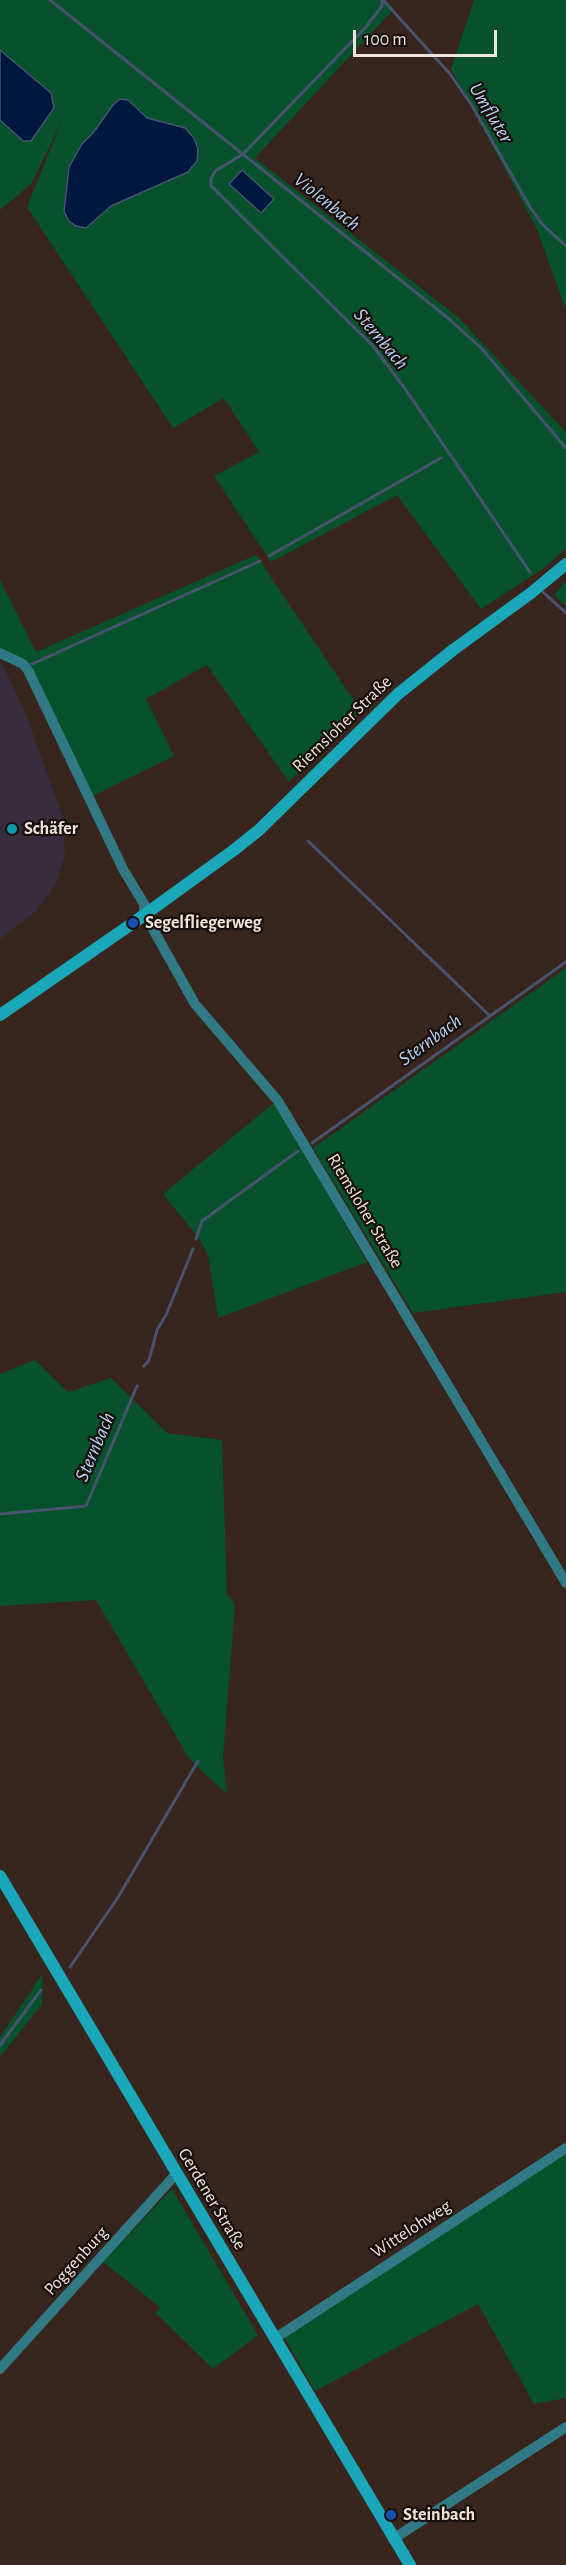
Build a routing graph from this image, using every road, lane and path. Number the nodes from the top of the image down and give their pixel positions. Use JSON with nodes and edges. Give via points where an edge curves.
{"nodes":[{"id":1,"x":566,"y":564,"type":"edge"},
{"id":2,"x":0,"y":653,"type":"edge"},
{"id":3,"x":145,"y":915,"type":"junction"},
{"id":4,"x":0,"y":1015,"type":"edge"},
{"id":5,"x":566,"y":1583,"type":"edge"},
{"id":6,"x":0,"y":1876,"type":"edge"},
{"id":7,"x":566,"y":2148,"type":"edge"},
{"id":8,"x":176,"y":2174,"type":"junction"},
{"id":9,"x":274,"y":2339,"type":"junction"},
{"id":10,"x":0,"y":2369,"type":"edge"},
{"id":11,"x":566,"y":2427,"type":"edge"},
{"id":12,"x":393,"y":2539,"type":"junction"},
{"id":13,"x":410,"y":2565,"type":"edge"}],
"edges":[{"from":1,"to":3,"type":"main road","name":"Riemsloher Straße","via":[[419,676],[259,830]]},
{"from":2,"to":3,"type":"street","via":[[28,670],[123,869],[144,904]]},
{"from":3,"to":4,"type":"main road","name":"Riemsloher Straße"},
{"from":3,"to":5,"type":"street","name":"Riemsloher Straße","via":[[195,1004],[278,1101]]},
{"from":6,"to":8,"type":"main road","name":"Gerdener Straße"},
{"from":7,"to":9,"type":"street","name":"Wittelohweg"},
{"from":8,"to":9,"type":"main road","name":"Gerdener Straße"},
{"from":8,"to":10,"type":"street","name":"Poggenburg"},
{"from":9,"to":12,"type":"main road","name":"Gerdener Straße"},
{"from":11,"to":12,"type":"street"},
{"from":12,"to":13,"type":"main road","name":"Gerdener Straße"}]}
